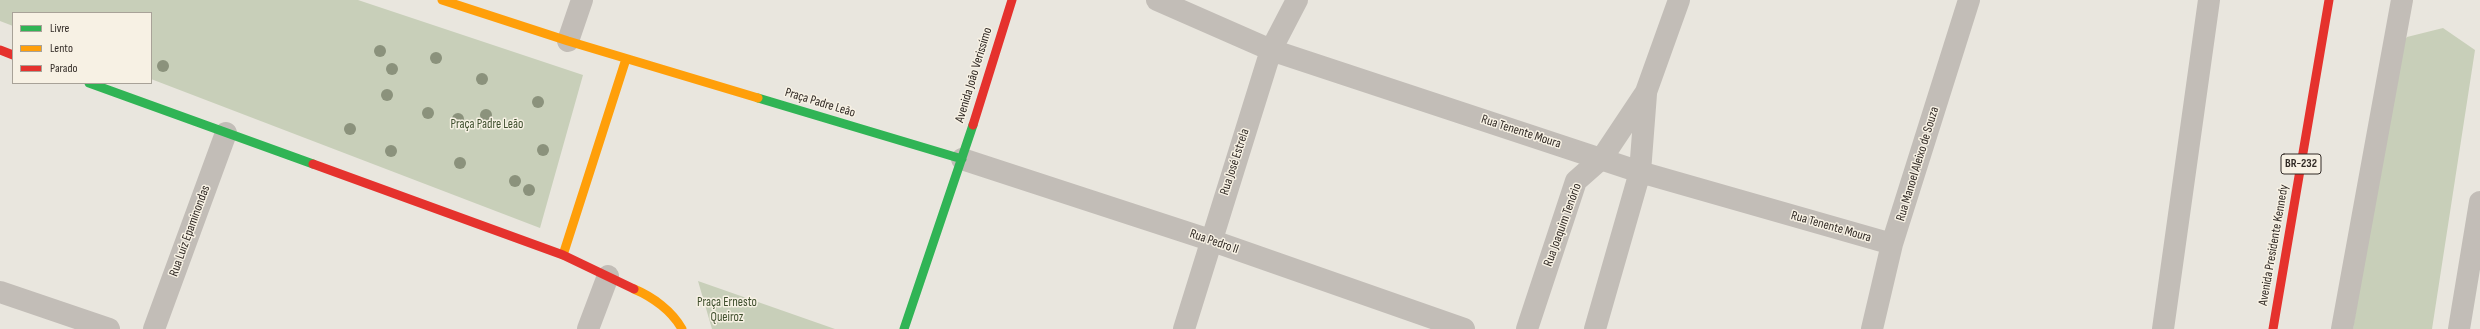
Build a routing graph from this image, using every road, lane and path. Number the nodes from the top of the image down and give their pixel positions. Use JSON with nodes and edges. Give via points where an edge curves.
{"nodes":[{"id":1,"x":442,"y":0,"type":"edge"},
{"id":2,"x":582,"y":0,"type":"edge"},
{"id":3,"x":1012,"y":0,"type":"edge"},
{"id":4,"x":1157,"y":0,"type":"edge"},
{"id":5,"x":1297,"y":0,"type":"edge"},
{"id":6,"x":1679,"y":0,"type":"edge"},
{"id":7,"x":1968,"y":0,"type":"edge"},
{"id":8,"x":2209,"y":0,"type":"edge"},
{"id":9,"x":2329,"y":0,"type":"edge"},
{"id":10,"x":2402,"y":0,"type":"edge"},
{"id":11,"x":568,"y":41,"type":"junction"},
{"id":12,"x":0,"y":50,"type":"edge"},
{"id":13,"x":1271,"y":50,"type":"junction"},
{"id":14,"x":12,"y":55,"type":"edge"},
{"id":15,"x":626,"y":59,"type":"junction"},
{"id":16,"x":92,"y":84,"type":"edge"},
{"id":17,"x":1646,"y":92,"type":"junction"},
{"id":18,"x":226,"y":133,"type":"junction"},
{"id":19,"x":1602,"y":158,"type":"junction"},
{"id":20,"x":962,"y":159,"type":"junction"},
{"id":21,"x":1640,"y":172,"type":"junction"},
{"id":22,"x":2480,"y":202,"type":"edge"},
{"id":23,"x":1210,"y":240,"type":"junction"},
{"id":24,"x":1892,"y":244,"type":"junction"},
{"id":25,"x":562,"y":255,"type":"junction"},
{"id":26,"x":608,"y":276,"type":"junction"},
{"id":27,"x":0,"y":292,"type":"edge"},
{"id":28,"x":109,"y":329,"type":"edge"},
{"id":29,"x":154,"y":329,"type":"edge"},
{"id":30,"x":588,"y":329,"type":"edge"},
{"id":31,"x":682,"y":329,"type":"edge"},
{"id":32,"x":904,"y":329,"type":"edge"},
{"id":33,"x":1184,"y":329,"type":"edge"},
{"id":34,"x":1464,"y":329,"type":"edge"},
{"id":35,"x":1527,"y":329,"type":"edge"},
{"id":36,"x":1595,"y":329,"type":"edge"},
{"id":37,"x":1872,"y":329,"type":"edge"},
{"id":38,"x":2163,"y":329,"type":"edge"},
{"id":39,"x":2273,"y":329,"type":"edge"},
{"id":40,"x":2342,"y":329,"type":"edge"},
{"id":41,"x":2459,"y":329,"type":"edge"}],
"edges":[{"from":1,"to":11,"type":"main road","name":"Praça Padre Leão"},
{"from":2,"to":11,"type":"street"},
{"from":3,"to":20,"type":"main road","name":"Avenida João Verissímo"},
{"from":4,"to":13,"type":"street","name":"Rua Tenente Moura"},
{"from":5,"to":13,"type":"street","name":"Rua José Estrela"},
{"from":6,"to":17,"type":"street","name":"Rua Joaquim Tenório"},
{"from":7,"to":24,"type":"street","name":"Rua Manoel Aleixo de Souza"},
{"from":8,"to":38,"type":"street"},
{"from":9,"to":39,"type":"main road","name":"Avenida Presidente Kennedy","number":"BR-232"},
{"from":10,"to":40,"type":"street"},
{"from":11,"to":15,"type":"main road","name":"Praça Padre Leão"},
{"from":12,"to":14,"type":"main road"},
{"from":13,"to":19,"type":"street","name":"Rua Tenente Moura"},
{"from":13,"to":23,"type":"street","name":"Rua José Estrela"},
{"from":15,"to":20,"type":"main road","name":"Praça Padre Leão"},
{"from":15,"to":25,"type":"main road"},
{"from":16,"to":18,"type":"main road"},
{"from":17,"to":19,"type":"street","name":"Rua Joaquim Tenório"},
{"from":17,"to":21,"type":"street","name":"Rua Joaquim Tenório"},
{"from":18,"to":25,"type":"main road"},
{"from":18,"to":29,"type":"street","name":"Rua Luíz Epaminondas"},
{"from":19,"to":21,"type":"street","name":"Rua Tenente Moura"},
{"from":19,"to":35,"type":"street","name":"Rua Joaquim Tenório","via":[[1576,181]]},
{"from":20,"to":23,"type":"street","name":"Rua Pedro II"},
{"from":20,"to":32,"type":"main road"},
{"from":21,"to":24,"type":"street","name":"Rua Tenente Moura"},
{"from":21,"to":36,"type":"street","name":"Rua Joaquim Tenório"},
{"from":22,"to":41,"type":"street"},
{"from":23,"to":33,"type":"street","name":"Rua José Estrela"},
{"from":23,"to":34,"type":"street","name":"Rua Pedro II"},
{"from":24,"to":37,"type":"street","name":"Rua Manoel Aleixo de Souza"},
{"from":25,"to":26,"type":"main road"},
{"from":26,"to":30,"type":"street"},
{"from":26,"to":31,"type":"main road","via":[[648,295],[676,318]]},
{"from":27,"to":28,"type":"street"}]}
